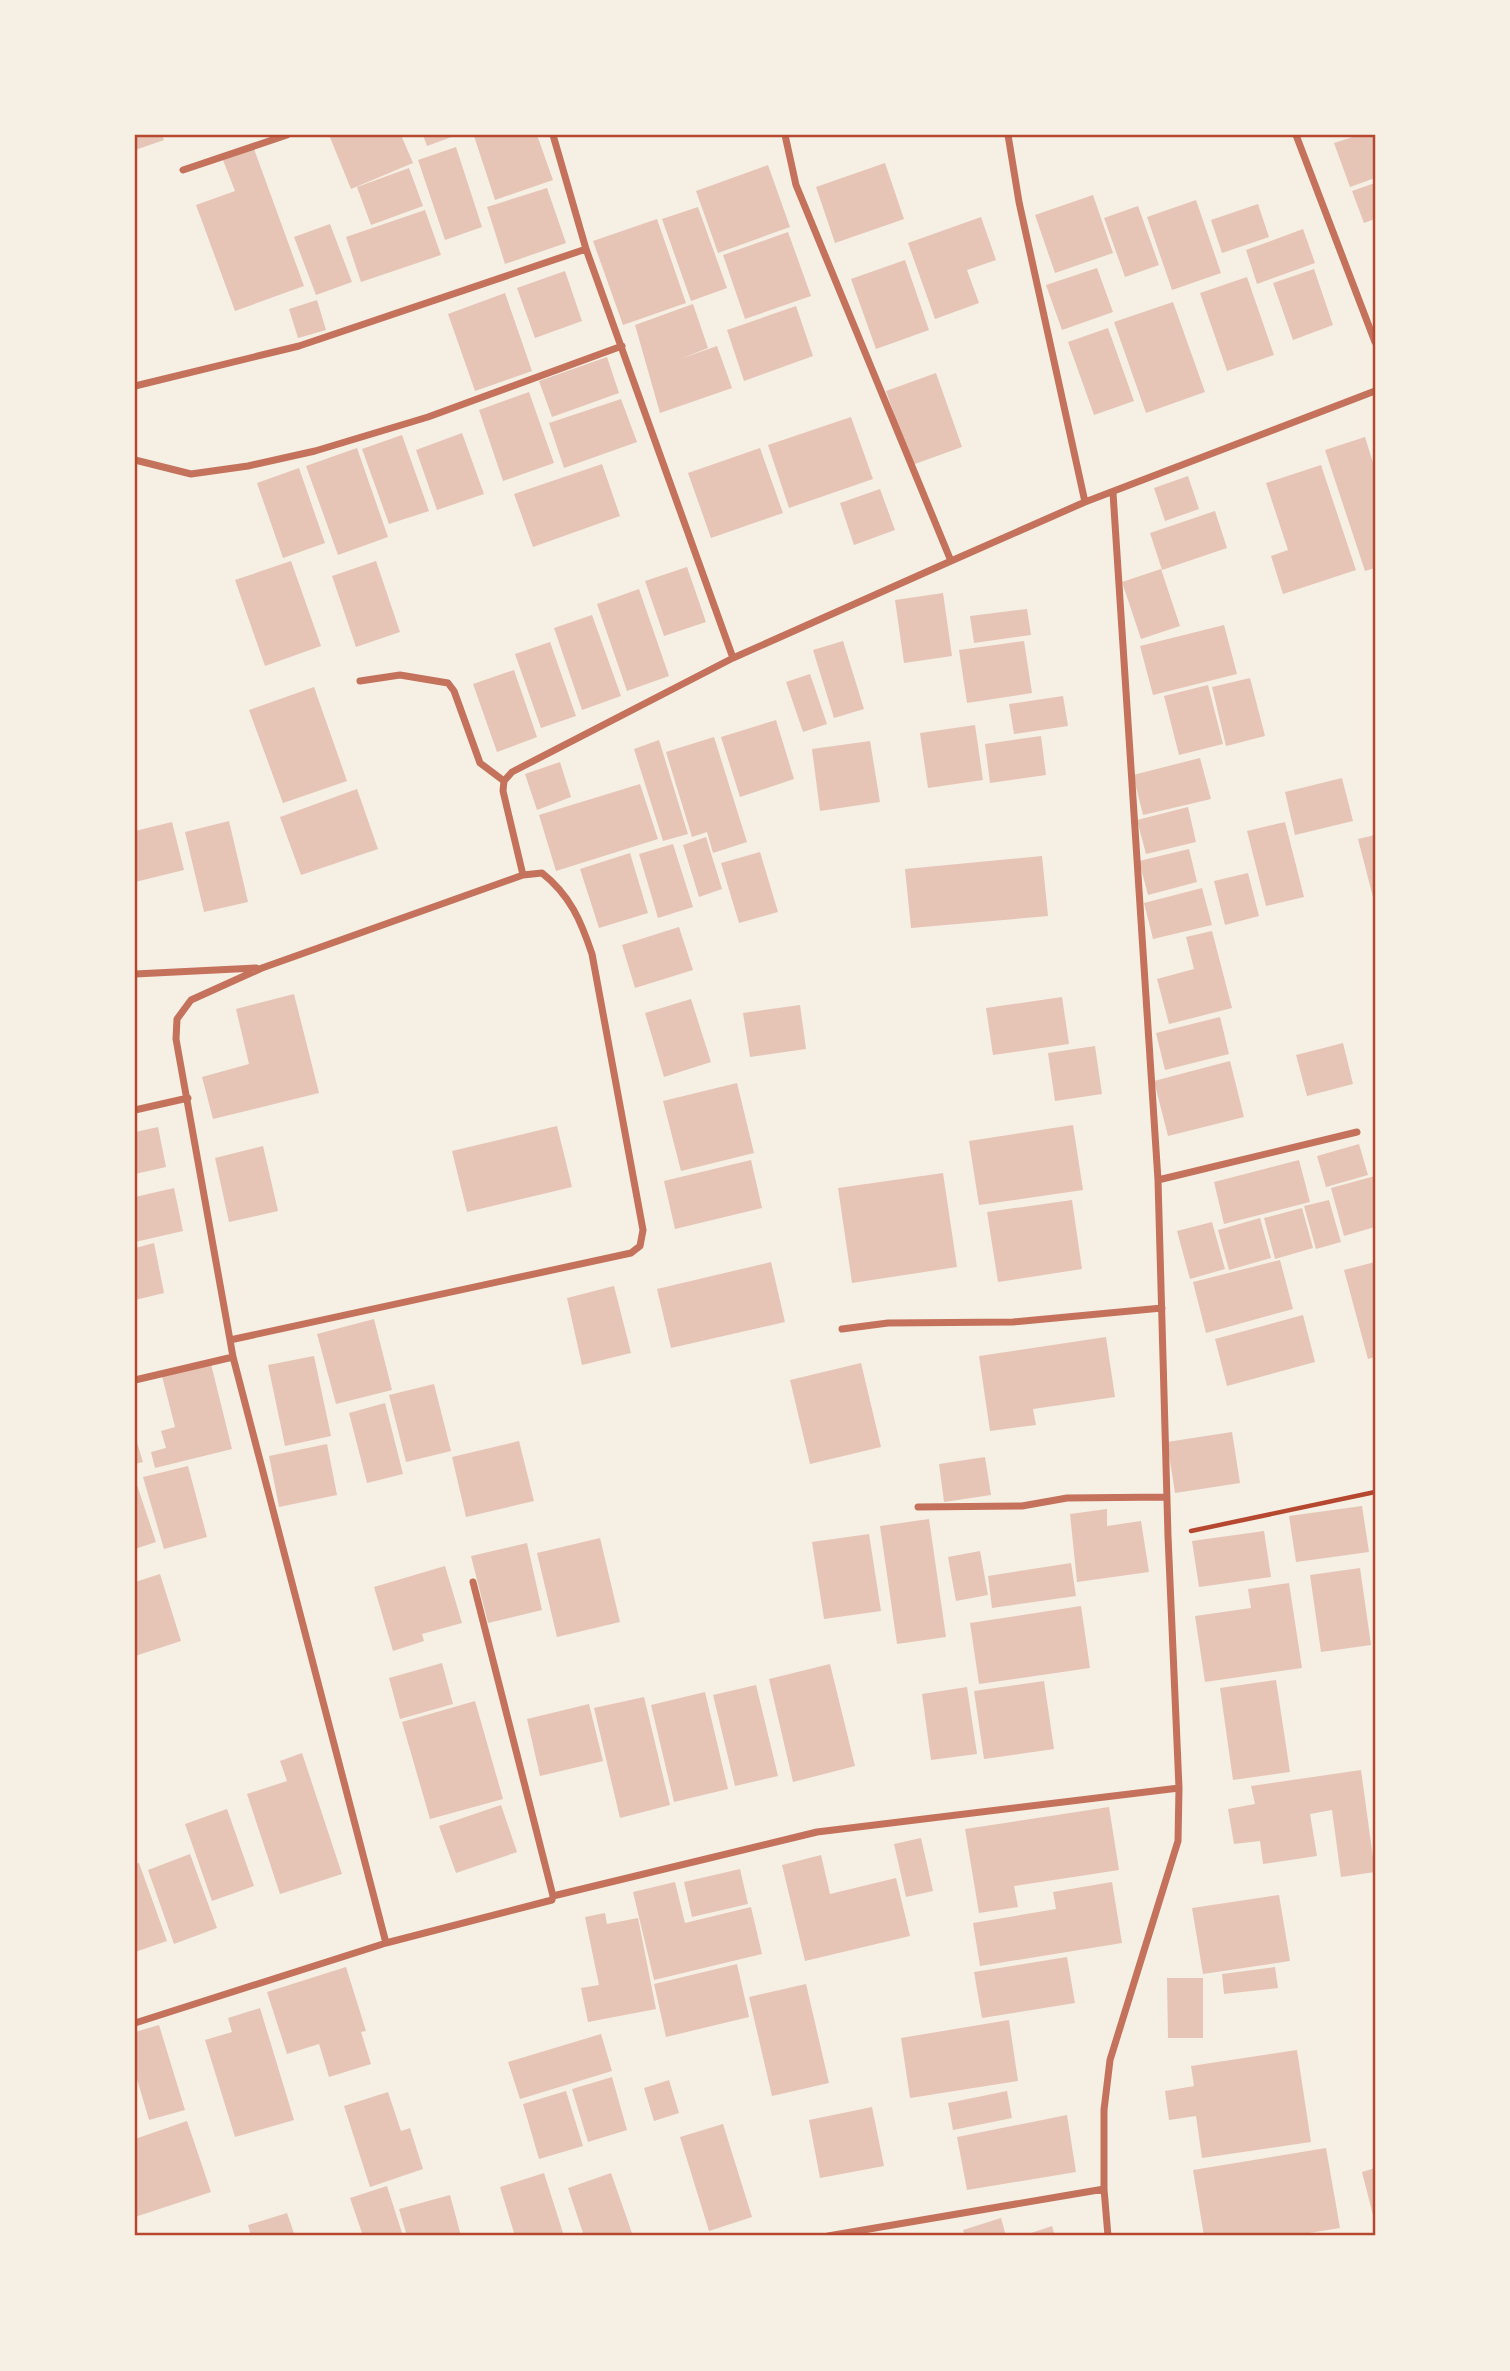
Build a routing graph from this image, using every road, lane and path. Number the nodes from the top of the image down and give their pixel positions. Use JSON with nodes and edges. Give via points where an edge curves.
{"nodes":[{"id":1,"x":287,"y":135,"type":"edge"},
{"id":2,"x":553,"y":135,"type":"edge"},
{"id":3,"x":785,"y":135,"type":"edge"},
{"id":4,"x":1008,"y":135,"type":"edge"},
{"id":5,"x":1296,"y":135,"type":"edge"},
{"id":6,"x":183,"y":170,"type":"dead end"},
{"id":7,"x":586,"y":249,"type":"junction"},
{"id":8,"x":1375,"y":342,"type":"edge"},
{"id":9,"x":622,"y":346,"type":"junction"},
{"id":10,"x":135,"y":386,"type":"edge"},
{"id":11,"x":1375,"y":391,"type":"edge"},
{"id":12,"x":135,"y":460,"type":"edge"},
{"id":13,"x":1113,"y":493,"type":"junction"},
{"id":14,"x":1085,"y":502,"type":"junction"},
{"id":15,"x":951,"y":561,"type":"junction"},
{"id":16,"x":733,"y":659,"type":"junction"},
{"id":17,"x":360,"y":681,"type":"dead end"},
{"id":18,"x":504,"y":781,"type":"junction"},
{"id":19,"x":523,"y":875,"type":"junction"},
{"id":20,"x":262,"y":968,"type":"junction"},
{"id":21,"x":135,"y":974,"type":"edge"},
{"id":22,"x":188,"y":1098,"type":"junction"},
{"id":23,"x":135,"y":1110,"type":"edge"},
{"id":24,"x":1357,"y":1132,"type":"dead end"},
{"id":25,"x":1158,"y":1180,"type":"junction"},
{"id":26,"x":1162,"y":1308,"type":"junction"},
{"id":27,"x":842,"y":1329,"type":"dead end"},
{"id":28,"x":230,"y":1340,"type":"junction"},
{"id":29,"x":233,"y":1357,"type":"junction"},
{"id":30,"x":135,"y":1380,"type":"edge"},
{"id":31,"x":1375,"y":1492,"type":"edge"},
{"id":32,"x":1167,"y":1497,"type":"junction"},
{"id":33,"x":918,"y":1507,"type":"dead end"},
{"id":34,"x":1168,"y":1536,"type":"junction"},
{"id":35,"x":473,"y":1582,"type":"dead end"},
{"id":36,"x":1179,"y":1788,"type":"junction"},
{"id":37,"x":552,"y":1896,"type":"junction"},
{"id":38,"x":386,"y":1943,"type":"junction"},
{"id":39,"x":135,"y":2023,"type":"edge"},
{"id":40,"x":1104,"y":2189,"type":"junction"},
{"id":41,"x":828,"y":2236,"type":"edge"},
{"id":42,"x":1108,"y":2236,"type":"edge"}],
"edges":[{"from":1,"to":6,"type":"street"},
{"from":2,"to":7,"type":"street"},
{"from":3,"to":15,"type":"street","via":[[796,185]]},
{"from":4,"to":14,"type":"street"},
{"from":5,"to":8,"type":"street"},
{"from":7,"to":9,"type":"street"},
{"from":7,"to":10,"type":"street","via":[[299,346]]},
{"from":9,"to":12,"type":"street","via":[[428,417],[275,460],[191,474]]},
{"from":9,"to":16,"type":"street"},
{"from":11,"to":13,"type":"street"},
{"from":13,"to":14,"type":"street"},
{"from":13,"to":25,"type":"street"},
{"from":14,"to":15,"type":"street"},
{"from":15,"to":16,"type":"street"},
{"from":16,"to":18,"type":"street","via":[[512,772]]},
{"from":17,"to":18,"type":"street","via":[[400,675],[448,683],[480,763]]},
{"from":18,"to":19,"type":"street"},
{"from":19,"to":20,"type":"street"},
{"from":19,"to":28,"type":"street","via":[[542,873],[566,896],[579,916],[592,954],[643,1230],[640,1246],[631,1253]]},
{"from":20,"to":21,"type":"street"},
{"from":20,"to":22,"type":"street","via":[[191,1000],[177,1019],[176,1039]]},
{"from":22,"to":23,"type":"street"},
{"from":22,"to":28,"type":"street"},
{"from":24,"to":25,"type":"street"},
{"from":25,"to":26,"type":"street"},
{"from":26,"to":27,"type":"street","via":[[1013,1322],[888,1323]]},
{"from":26,"to":32,"type":"street"},
{"from":28,"to":29,"type":"street"},
{"from":29,"to":30,"type":"street"},
{"from":29,"to":38,"type":"street"},
{"from":31,"to":34,"type":"path"},
{"from":32,"to":33,"type":"street"},
{"from":32,"to":34,"type":"street"},
{"from":34,"to":36,"type":"street"},
{"from":35,"to":37,"type":"street"},
{"from":36,"to":37,"type":"street","via":[[817,1832]]},
{"from":36,"to":40,"type":"street","via":[[1178,1841],[1110,2060],[1104,2110]]},
{"from":37,"to":38,"type":"street","via":[[552,1900]]},
{"from":38,"to":39,"type":"street"},
{"from":40,"to":41,"type":"street"},
{"from":40,"to":42,"type":"street"}]}
